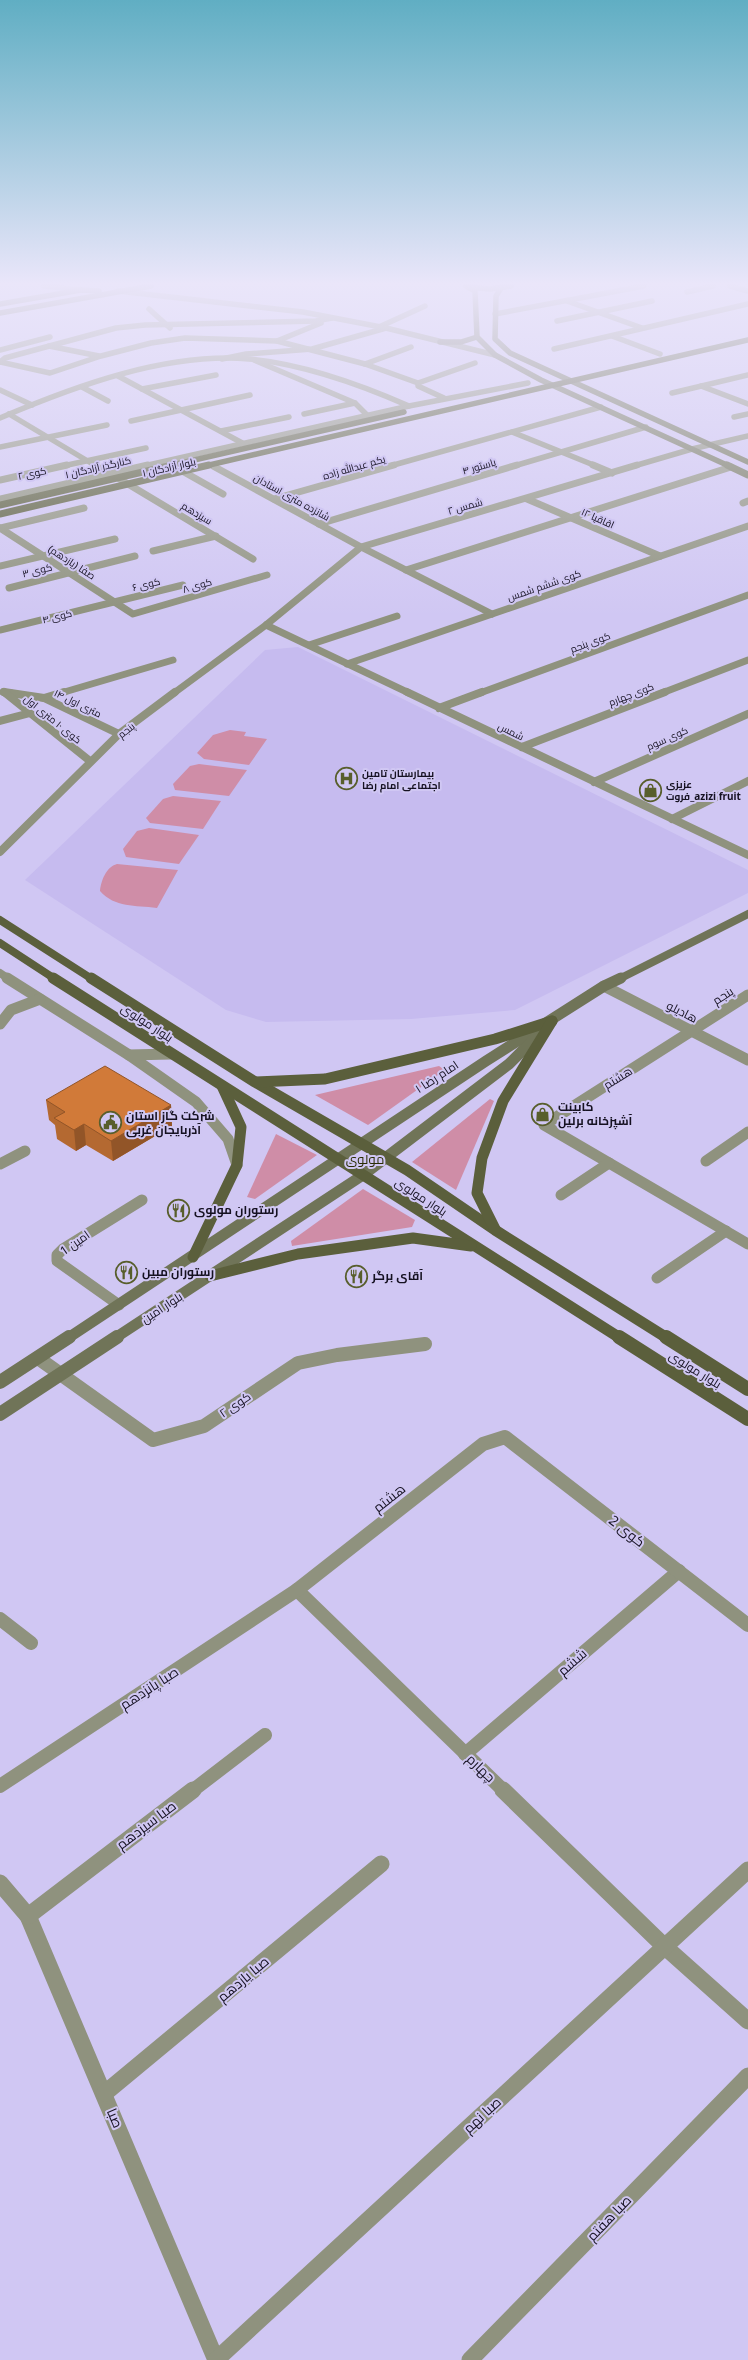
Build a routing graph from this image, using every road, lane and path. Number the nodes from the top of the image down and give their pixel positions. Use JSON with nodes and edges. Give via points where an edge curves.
{"nodes":[{"id":1,"x":11,"y":396,"type":"edge"},
{"id":2,"x":57,"y":396,"type":"edge"},
{"id":3,"x":98,"y":396,"type":"edge"},
{"id":4,"x":156,"y":396,"type":"edge"},
{"id":5,"x":245,"y":396,"type":"edge"},
{"id":6,"x":339,"y":396,"type":"edge"},
{"id":7,"x":385,"y":396,"type":"edge"},
{"id":8,"x":440,"y":396,"type":"edge"},
{"id":9,"x":454,"y":396,"type":"edge"},
{"id":10,"x":472,"y":396,"type":"edge"},
{"id":11,"x":502,"y":396,"type":"edge"},
{"id":12,"x":579,"y":396,"type":"edge"},
{"id":13,"x":602,"y":396,"type":"edge"},
{"id":14,"x":727,"y":396,"type":"edge"},
{"id":15,"x":14,"y":398,"type":"junction"},
{"id":16,"x":444,"y":398,"type":"junction"},
{"id":17,"x":7,"y":399,"type":"dead end"},
{"id":18,"x":108,"y":402,"type":"dead end"},
{"id":19,"x":355,"y":403,"type":"junction"},
{"id":20,"x":748,"y":404,"type":"edge"},
{"id":21,"x":32,"y":405,"type":"junction"},
{"id":22,"x":409,"y":406,"type":"junction"},
{"id":23,"x":601,"y":406,"type":"junction"},
{"id":24,"x":182,"y":410,"type":"junction"},
{"id":25,"x":9,"y":414,"type":"junction"},
{"id":26,"x":304,"y":414,"type":"dead end"},
{"id":27,"x":748,"y":414,"type":"edge"},
{"id":28,"x":367,"y":415,"type":"junction"},
{"id":29,"x":289,"y":417,"type":"dead end"},
{"id":30,"x":734,"y":417,"type":"dead end"},
{"id":31,"x":0,"y":418,"type":"edge"},
{"id":32,"x":131,"y":421,"type":"dead end"},
{"id":33,"x":107,"y":425,"type":"dead end"},
{"id":34,"x":646,"y":427,"type":"junction"},
{"id":35,"x":221,"y":431,"type":"junction"},
{"id":36,"x":512,"y":432,"type":"junction"},
{"id":37,"x":748,"y":436,"type":"edge"},
{"id":38,"x":45,"y":437,"type":"junction"},
{"id":39,"x":244,"y":443,"type":"junction"},
{"id":40,"x":710,"y":444,"type":"junction"},
{"id":41,"x":0,"y":447,"type":"edge"},
{"id":42,"x":146,"y":448,"type":"dead end"},
{"id":43,"x":252,"y":448,"type":"junction"},
{"id":44,"x":692,"y":449,"type":"junction"},
{"id":45,"x":563,"y":452,"type":"junction"},
{"id":46,"x":87,"y":461,"type":"junction"},
{"id":47,"x":748,"y":462,"type":"edge"},
{"id":48,"x":213,"y":466,"type":"junction"},
{"id":49,"x":731,"y":467,"type":"junction"},
{"id":50,"x":184,"y":472,"type":"junction"},
{"id":51,"x":612,"y":472,"type":"junction"},
{"id":52,"x":109,"y":474,"type":"junction"},
{"id":53,"x":748,"y":475,"type":"edge"},
{"id":54,"x":118,"y":478,"type":"junction"},
{"id":55,"x":0,"y":480,"type":"edge"},
{"id":56,"x":130,"y":485,"type":"junction"},
{"id":57,"x":223,"y":494,"type":"dead end"},
{"id":58,"x":0,"y":499,"type":"edge"},
{"id":59,"x":274,"y":499,"type":"junction"},
{"id":60,"x":527,"y":499,"type":"junction"},
{"id":61,"x":0,"y":505,"type":"edge"},
{"id":62,"x":84,"y":508,"type":"dead end"},
{"id":63,"x":0,"y":514,"type":"edge"},
{"id":64,"x":572,"y":517,"type":"junction"},
{"id":65,"x":318,"y":524,"type":"junction"},
{"id":66,"x":748,"y":526,"type":"edge"},
{"id":67,"x":0,"y":528,"type":"edge"},
{"id":68,"x":216,"y":536,"type":"junction"},
{"id":69,"x":115,"y":539,"type":"dead end"},
{"id":70,"x":361,"y":547,"type":"junction"},
{"id":71,"x":153,"y":551,"type":"dead end"},
{"id":72,"x":44,"y":556,"type":"junction"},
{"id":73,"x":135,"y":556,"type":"dead end"},
{"id":74,"x":660,"y":556,"type":"junction"},
{"id":75,"x":254,"y":559,"type":"dead end"},
{"id":76,"x":0,"y":566,"type":"edge"},
{"id":77,"x":406,"y":570,"type":"junction"},
{"id":78,"x":69,"y":572,"type":"junction"},
{"id":79,"x":267,"y":575,"type":"dead end"},
{"id":80,"x":183,"y":585,"type":"dead end"},
{"id":81,"x":9,"y":588,"type":"dead end"},
{"id":82,"x":748,"y":595,"type":"edge"},
{"id":83,"x":114,"y":602,"type":"junction"},
{"id":84,"x":133,"y":614,"type":"joint"},
{"id":85,"x":492,"y":614,"type":"junction"},
{"id":86,"x":397,"y":616,"type":"dead end"},
{"id":87,"x":266,"y":625,"type":"junction"},
{"id":88,"x":0,"y":630,"type":"edge"},
{"id":89,"x":308,"y":645,"type":"junction"},
{"id":90,"x":172,"y":660,"type":"dead end"},
{"id":91,"x":748,"y":660,"type":"edge"},
{"id":92,"x":347,"y":664,"type":"junction"},
{"id":93,"x":1,"y":690,"type":"edge"},
{"id":94,"x":44,"y":698,"type":"junction"},
{"id":95,"x":439,"y":708,"type":"junction"},
{"id":96,"x":30,"y":713,"type":"junction"},
{"id":97,"x":748,"y":714,"type":"edge"},
{"id":98,"x":0,"y":721,"type":"edge"},
{"id":99,"x":118,"y":734,"type":"junction"},
{"id":100,"x":522,"y":747,"type":"junction"},
{"id":101,"x":90,"y":761,"type":"junction"},
{"id":102,"x":748,"y":781,"type":"edge"},
{"id":103,"x":594,"y":782,"type":"junction"},
{"id":104,"x":672,"y":819,"type":"junction"},
{"id":105,"x":0,"y":852,"type":"edge"},
{"id":106,"x":748,"y":855,"type":"edge"},
{"id":107,"x":748,"y":914,"type":"edge"},
{"id":108,"x":0,"y":920,"type":"edge"},
{"id":109,"x":0,"y":943,"type":"edge"},
{"id":110,"x":0,"y":973,"type":"edge"},
{"id":111,"x":604,"y":986,"type":"junction"},
{"id":112,"x":748,"y":995,"type":"edge"},
{"id":113,"x":40,"y":999,"type":"junction"},
{"id":114,"x":552,"y":1021,"type":"junction"},
{"id":115,"x":0,"y":1024,"type":"edge"},
{"id":116,"x":692,"y":1032,"type":"junction"},
{"id":117,"x":171,"y":1054,"type":"junction"},
{"id":118,"x":129,"y":1055,"type":"junction"},
{"id":119,"x":748,"y":1060,"type":"edge"},
{"id":120,"x":255,"y":1082,"type":"junction"},
{"id":121,"x":222,"y":1086,"type":"junction"},
{"id":122,"x":748,"y":1132,"type":"edge"},
{"id":123,"x":362,"y":1143,"type":"junction"},
{"id":124,"x":25,"y":1152,"type":"dead end"},
{"id":125,"x":386,"y":1158,"type":"junction"},
{"id":126,"x":340,"y":1160,"type":"junction"},
{"id":127,"x":609,"y":1162,"type":"junction"},
{"id":128,"x":706,"y":1162,"type":"dead end"},
{"id":129,"x":0,"y":1164,"type":"edge"},
{"id":130,"x":237,"y":1165,"type":"junction"},
{"id":131,"x":363,"y":1175,"type":"junction"},
{"id":132,"x":561,"y":1196,"type":"dead end"},
{"id":133,"x":142,"y":1200,"type":"dead end"},
{"id":134,"x":495,"y":1230,"type":"junction"},
{"id":135,"x":726,"y":1231,"type":"junction"},
{"id":136,"x":748,"y":1244,"type":"edge"},
{"id":137,"x":475,"y":1247,"type":"junction"},
{"id":138,"x":193,"y":1257,"type":"junction"},
{"id":139,"x":210,"y":1276,"type":"junction"},
{"id":140,"x":657,"y":1278,"type":"dead end"},
{"id":141,"x":119,"y":1305,"type":"junction"},
{"id":142,"x":425,"y":1344,"type":"dead end"},
{"id":143,"x":38,"y":1358,"type":"junction"},
{"id":144,"x":61,"y":1375,"type":"junction"},
{"id":145,"x":0,"y":1382,"type":"edge"},
{"id":146,"x":748,"y":1390,"type":"edge"},
{"id":147,"x":0,"y":1414,"type":"edge"},
{"id":148,"x":748,"y":1419,"type":"edge"},
{"id":149,"x":505,"y":1437,"type":"joint"},
{"id":150,"x":679,"y":1571,"type":"junction"},
{"id":151,"x":297,"y":1590,"type":"junction"},
{"id":152,"x":0,"y":1619,"type":"edge"},
{"id":153,"x":748,"y":1624,"type":"edge"},
{"id":154,"x":31,"y":1643,"type":"dead end"},
{"id":155,"x":265,"y":1735,"type":"dead end"},
{"id":156,"x":466,"y":1754,"type":"junction"},
{"id":157,"x":0,"y":1786,"type":"edge"},
{"id":158,"x":381,"y":1864,"type":"dead end"},
{"id":159,"x":748,"y":1870,"type":"edge"},
{"id":160,"x":0,"y":1883,"type":"edge"},
{"id":161,"x":28,"y":1916,"type":"junction"},
{"id":162,"x":664,"y":1946,"type":"junction"},
{"id":163,"x":748,"y":2022,"type":"edge"},
{"id":164,"x":748,"y":2076,"type":"edge"},
{"id":165,"x":105,"y":2093,"type":"junction"},
{"id":166,"x":216,"y":2360,"type":"edge"},
{"id":167,"x":470,"y":2360,"type":"edge"}],
"edges":[{"from":1,"to":15,"type":"street"},
{"from":2,"to":21,"type":"street"},
{"from":3,"to":18,"type":"street"},
{"from":4,"to":24,"type":"street"},
{"from":5,"to":24,"type":"street"},
{"from":6,"to":19,"type":"street"},
{"from":7,"to":22,"type":"street"},
{"from":8,"to":16,"type":"street"},
{"from":9,"to":16,"type":"street","name":"کنارگذر آزادگان ۱"},
{"from":10,"to":43,"type":"main road","name":"بلوار آزادگان ۱"},
{"from":11,"to":48,"type":"main road","name":"بلوار آزادگان ۱"},
{"from":12,"to":23,"type":"main road"},
{"from":13,"to":40,"type":"main road"},
{"from":14,"to":20,"type":"street"},
{"from":15,"to":17,"type":"street"},
{"from":15,"to":21,"type":"street"},
{"from":16,"to":22,"type":"street","name":"کنارگذر آزادگان ۱"},
{"from":19,"to":26,"type":"street"},
{"from":19,"to":28,"type":"street"},
{"from":21,"to":25,"type":"street"},
{"from":22,"to":28,"type":"street","name":"کنارگذر آزادگان ۱"},
{"from":23,"to":34,"type":"main road"},
{"from":23,"to":36,"type":"street","name":"یکم عبدالله زاده"},
{"from":24,"to":32,"type":"street"},
{"from":24,"to":35,"type":"street"},
{"from":25,"to":31,"type":"street"},
{"from":25,"to":38,"type":"street"},
{"from":27,"to":30,"type":"street"},
{"from":28,"to":39,"type":"street","name":"کنارگذر آزادگان ۱"},
{"from":29,"to":35,"type":"street"},
{"from":33,"to":38,"type":"street"},
{"from":34,"to":44,"type":"main road"},
{"from":34,"to":45,"type":"street","name":"پاستور ۴"},
{"from":35,"to":39,"type":"street"},
{"from":36,"to":45,"type":"street"},
{"from":36,"to":59,"type":"street","name":"یکم عبدالله زاده"},
{"from":37,"to":40,"type":"street","name":"شمس ۲"},
{"from":38,"to":41,"type":"street"},
{"from":38,"to":46,"type":"street"},
{"from":39,"to":43,"type":"street"},
{"from":39,"to":52,"type":"street","name":"کنارگذر آزادگان ۱"},
{"from":40,"to":44,"type":"street","name":"شمس ۲"},
{"from":40,"to":47,"type":"main road"},
{"from":42,"to":46,"type":"street","name":"کوی ۲"},
{"from":43,"to":54,"type":"main road","name":"بلوار آزادگان ۱"},
{"from":44,"to":49,"type":"main road"},
{"from":44,"to":51,"type":"street","name":"شمس ۲"},
{"from":45,"to":51,"type":"street"},
{"from":45,"to":65,"type":"street","name":"پاستور ۴"},
{"from":46,"to":52,"type":"street"},
{"from":46,"to":55,"type":"street","name":"کوی ۲"},
{"from":48,"to":50,"type":"main road","name":"بلوار آزادگان ۱"},
{"from":48,"to":59,"type":"street","name":"شانزده متری استادان"},
{"from":49,"to":53,"type":"main road"},
{"from":49,"to":64,"type":"street"},
{"from":50,"to":56,"type":"main road","name":"بلوار آزادگان ۱"},
{"from":50,"to":57,"type":"street"},
{"from":51,"to":60,"type":"street","name":"شمس ۲"},
{"from":52,"to":58,"type":"street","name":"کنارگذر آزادگان ۱"},
{"from":54,"to":56,"type":"street","name":"سیزدهم"},
{"from":54,"to":61,"type":"main road","name":"بلوار آزادگان ۱"},
{"from":56,"to":63,"type":"main road","name":"بلوار آزادگان ۱"},
{"from":56,"to":68,"type":"street","name":"سیزدهم"},
{"from":59,"to":65,"type":"street","name":"شانزده متری استادان"},
{"from":60,"to":64,"type":"street","name":"اقاقیا ۱۲"},
{"from":60,"to":70,"type":"street","name":"شمس ۲"},
{"from":62,"to":67,"type":"street"},
{"from":64,"to":74,"type":"street","name":"اقاقیا ۱۲"},
{"from":64,"to":77,"type":"street"},
{"from":65,"to":70,"type":"street","name":"شانزده متری استادان"},
{"from":66,"to":74,"type":"street","name":"کوی ششم شمس"},
{"from":67,"to":72,"type":"street","name":"صفا (یازدهم)"},
{"from":68,"to":71,"type":"street"},
{"from":68,"to":75,"type":"street","name":"سیزدهم"},
{"from":69,"to":72,"type":"street"},
{"from":70,"to":77,"type":"street","name":"شانزده متری استادان"},
{"from":70,"to":87,"type":"street","name":"شمس ۲"},
{"from":72,"to":76,"type":"street"},
{"from":72,"to":78,"type":"street","name":"صفا (یازدهم)"},
{"from":73,"to":78,"type":"street"},
{"from":74,"to":85,"type":"street","name":"کوی ششم شمس"},
{"from":77,"to":85,"type":"street","name":"شانزده متری استادان"},
{"from":78,"to":81,"type":"street","name":"کوی ۳"},
{"from":78,"to":83,"type":"street","name":"صفا (یازدهم)"},
{"from":79,"to":84,"type":"street","name":"کوی ۸"},
{"from":80,"to":83,"type":"street","name":"کوی ۶"},
{"from":82,"to":95,"type":"street","name":"کوی پنجم"},
{"from":83,"to":84,"type":"street","name":"صفا (یازدهم)"},
{"from":83,"to":88,"type":"street","name":"کوی ۴"},
{"from":85,"to":92,"type":"street","name":"کوی ششم شمس"},
{"from":86,"to":89,"type":"street"},
{"from":87,"to":89,"type":"street","name":"شمس"},
{"from":87,"to":99,"type":"street","name":"پنجم"},
{"from":89,"to":92,"type":"street","name":"شمس"},
{"from":90,"to":94,"type":"street"},
{"from":91,"to":100,"type":"street","name":"کوی چهارم"},
{"from":92,"to":95,"type":"street","name":"شمس"},
{"from":93,"to":94,"type":"street","name":"۱۴ متری اول"},
{"from":93,"to":96,"type":"street","name":"کوی ۱۰ متری اول"},
{"from":94,"to":99,"type":"street","name":"۱۴ متری اول"},
{"from":95,"to":100,"type":"street","name":"شمس"},
{"from":96,"to":98,"type":"street"},
{"from":96,"to":101,"type":"street","name":"کوی ۱۰ متری اول"},
{"from":97,"to":103,"type":"street","name":"کوی سوم"},
{"from":99,"to":101,"type":"street","name":"پنجم"},
{"from":100,"to":103,"type":"street","name":"شمس"},
{"from":101,"to":105,"type":"street","name":"پنجم"},
{"from":102,"to":104,"type":"street"},
{"from":103,"to":104,"type":"street","name":"شمس"},
{"from":104,"to":106,"type":"street","name":"شمس"},
{"from":107,"to":111,"type":"main road","name":"امام رضا ۱"},
{"from":108,"to":120,"type":"main road","name":"بلوار مولوی"},
{"from":109,"to":117,"type":"main road","name":"بلوار مولوی"},
{"from":110,"to":113,"type":"street"},
{"from":111,"to":114,"type":"main road","name":"امام رضا ۱"},
{"from":111,"to":116,"type":"street","name":"هادیلو"},
{"from":112,"to":116,"type":"street","name":"پنجم"},
{"from":113,"to":115,"type":"street","via":[[9,1012]]},
{"from":113,"to":118,"type":"street"},
{"from":114,"to":120,"type":"main road","via":[[495,1039],[325,1079]]},
{"from":114,"to":123,"type":"main road","name":"امام رضا ۱","via":[[486,1061]]},
{"from":114,"to":125,"type":"main road","name":"امام رضا ۱","via":[[509,1064]]},
{"from":114,"to":134,"type":"main road","via":[[503,1101],[482,1158],[477,1193]]},
{"from":116,"to":119,"type":"street","name":"هادیلو"},
{"from":116,"to":127,"type":"street","name":"هشتم","via":[[544,1125]]},
{"from":117,"to":118,"type":"street"},
{"from":117,"to":121,"type":"main road","name":"بلوار مولوی"},
{"from":118,"to":130,"type":"street","via":[[196,1102],[228,1139]]},
{"from":120,"to":123,"type":"main road","name":"بلوار مولوی"},
{"from":121,"to":126,"type":"main road","name":"بلوار مولوی"},
{"from":121,"to":130,"type":"main road","via":[[241,1127]]},
{"from":122,"to":128,"type":"street"},
{"from":123,"to":125,"type":"main road","name":"بلوار مولوی"},
{"from":123,"to":126,"type":"main road","name":"امام رضا ۱"},
{"from":124,"to":129,"type":"street"},
{"from":125,"to":131,"type":"main road","name":"امام رضا ۱"},
{"from":125,"to":134,"type":"main road","name":"بلوار مولوی"},
{"from":126,"to":131,"type":"main road","name":"بلوار مولوی"},
{"from":126,"to":138,"type":"main road"},
{"from":127,"to":132,"type":"street"},
{"from":127,"to":135,"type":"street"},
{"from":130,"to":138,"type":"main road"},
{"from":131,"to":137,"type":"main road","name":"بلوار مولوی"},
{"from":131,"to":139,"type":"main road","name":"بلوار امین"},
{"from":133,"to":141,"type":"street","name":"امین 1","via":[[57,1255],[57,1261]]},
{"from":134,"to":146,"type":"main road","name":"بلوار مولوی"},
{"from":135,"to":136,"type":"street"},
{"from":135,"to":140,"type":"street"},
{"from":137,"to":139,"type":"main road","via":[[413,1238],[298,1254]]},
{"from":137,"to":148,"type":"main road","name":"بلوار مولوی"},
{"from":138,"to":141,"type":"main road"},
{"from":139,"to":144,"type":"main road","name":"بلوار امین"},
{"from":141,"to":143,"type":"main road"},
{"from":142,"to":144,"type":"street","name":"کوی ۲","via":[[337,1355],[298,1363],[204,1426],[153,1440]]},
{"from":143,"to":144,"type":"street"},
{"from":143,"to":145,"type":"main road"},
{"from":144,"to":147,"type":"main road","name":"بلوار امین"},
{"from":149,"to":150,"type":"street","name":"کوی 2"},
{"from":149,"to":151,"type":"street","name":"هشتم","via":[[484,1444]]},
{"from":150,"to":153,"type":"street","name":"کوی 2"},
{"from":150,"to":156,"type":"street","name":"ششم"},
{"from":151,"to":156,"type":"street","name":"چهارم"},
{"from":151,"to":157,"type":"street","name":"صبا پانزدهم"},
{"from":152,"to":154,"type":"street"},
{"from":155,"to":161,"type":"street","name":"صبا سیزدهم"},
{"from":156,"to":162,"type":"street","name":"چهارم"},
{"from":158,"to":165,"type":"street","name":"صبا یازدهم"},
{"from":159,"to":162,"type":"street","name":"صبا نهم"},
{"from":160,"to":161,"type":"street","name":"صبا"},
{"from":161,"to":165,"type":"street","name":"صبا"},
{"from":162,"to":163,"type":"street","name":"چهارم"},
{"from":162,"to":166,"type":"street","name":"صبا نهم"},
{"from":164,"to":167,"type":"street","name":"صبا هفتم"},
{"from":165,"to":166,"type":"street","name":"صبا"}]}
